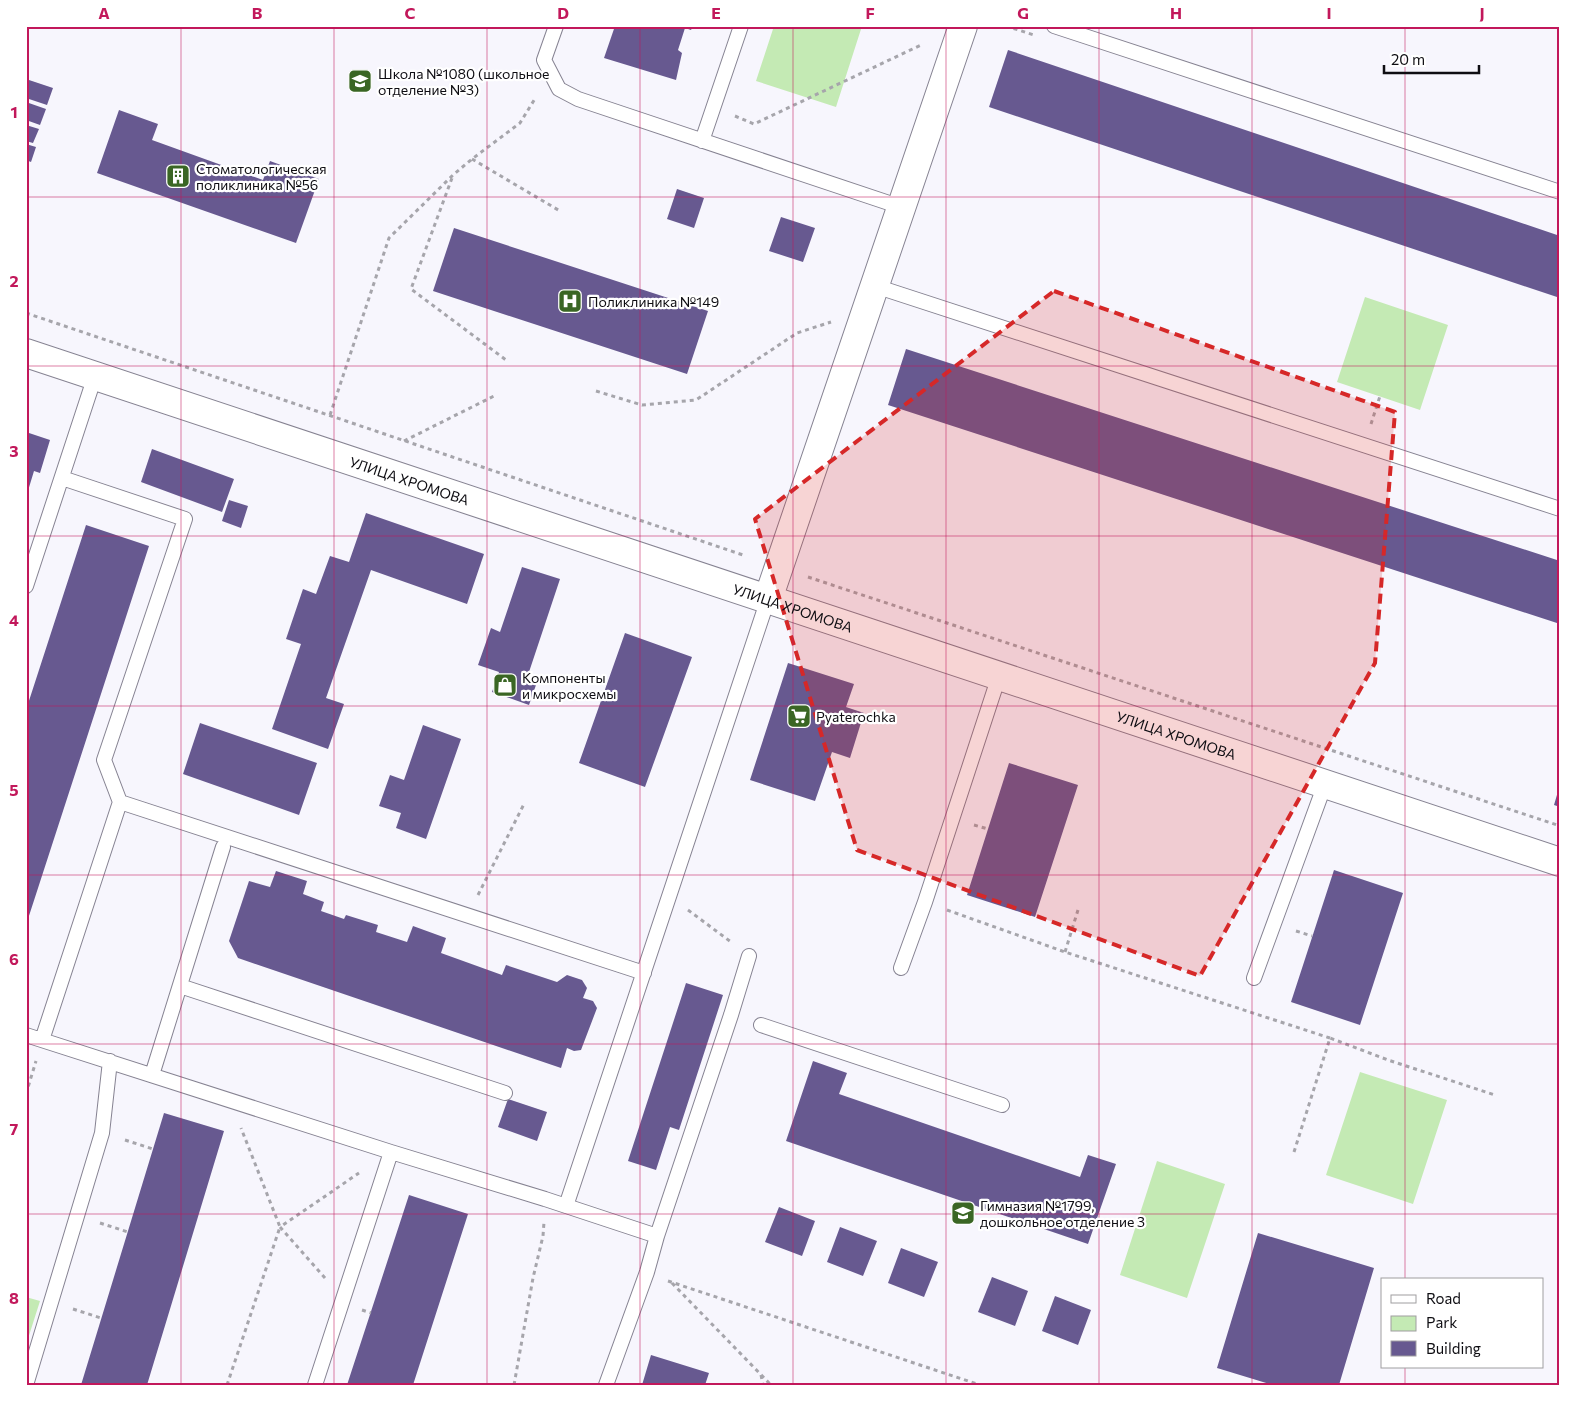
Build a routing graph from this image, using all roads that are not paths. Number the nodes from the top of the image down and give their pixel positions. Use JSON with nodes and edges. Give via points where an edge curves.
{"nodes":[{"id":1,"x":556,"y":26,"type":"edge"},
{"id":2,"x":741,"y":26,"type":"edge"},
{"id":3,"x":963,"y":26,"type":"edge"},
{"id":4,"x":1054,"y":26,"type":"edge"},
{"id":5,"x":702,"y":141,"type":"junction"},
{"id":6,"x":1560,"y":192,"type":"edge"},
{"id":7,"x":902,"y":207,"type":"junction"},
{"id":8,"x":875,"y":286,"type":"junction"},
{"id":9,"x":26,"y":353,"type":"edge"},
{"id":10,"x":95,"y":376,"type":"junction"},
{"id":11,"x":62,"y":478,"type":"junction"},
{"id":12,"x":1560,"y":509,"type":"edge"},
{"id":13,"x":30,"y":562,"type":"edge"},
{"id":14,"x":26,"y":586,"type":"edge"},
{"id":15,"x":768,"y":599,"type":"junction"},
{"id":16,"x":999,"y":676,"type":"junction"},
{"id":17,"x":1325,"y":784,"type":"junction"},
{"id":18,"x":120,"y":802,"type":"junction"},
{"id":19,"x":223,"y":847,"type":"dead end"},
{"id":20,"x":1560,"y":862,"type":"edge"},
{"id":21,"x":749,"y":956,"type":"road end"},
{"id":22,"x":901,"y":968,"type":"dead end"},
{"id":23,"x":644,"y":973,"type":"junction"},
{"id":24,"x":1254,"y":978,"type":"dead end"},
{"id":25,"x":180,"y":986,"type":"junction"},
{"id":26,"x":761,"y":1025,"type":"dead end"},
{"id":27,"x":26,"y":1035,"type":"edge"},
{"id":28,"x":42,"y":1040,"type":"junction"},
{"id":29,"x":110,"y":1062,"type":"junction"},
{"id":30,"x":152,"y":1075,"type":"junction"},
{"id":31,"x":505,"y":1093,"type":"dead end"},
{"id":32,"x":1002,"y":1105,"type":"dead end"},
{"id":33,"x":391,"y":1152,"type":"junction"},
{"id":34,"x":566,"y":1206,"type":"junction"},
{"id":35,"x":657,"y":1236,"type":"junction"},
{"id":36,"x":26,"y":1385,"type":"edge"},
{"id":37,"x":315,"y":1385,"type":"edge"},
{"id":38,"x":606,"y":1385,"type":"edge"}],
"edges":[{"from":1,"to":5,"type":"lane","via":[[542,63],[559,89],[578,99]]},
{"from":2,"to":5,"type":"lane"},
{"from":3,"to":7,"type":"street"},
{"from":4,"to":6,"type":"lane"},
{"from":5,"to":7,"type":"lane"},
{"from":7,"to":8,"type":"street"},
{"from":8,"to":12,"type":"lane"},
{"from":8,"to":15,"type":"street"},
{"from":9,"to":10,"type":"street","name":"УЛИЦА ХРОМОВА"},
{"from":10,"to":11,"type":"lane"},
{"from":10,"to":15,"type":"street","name":"УЛИЦА ХРОМОВА"},
{"from":11,"to":13,"type":"lane"},
{"from":11,"to":18,"type":"lane","via":[[185,519],[104,760]]},
{"from":13,"to":14,"type":"lane"},
{"from":15,"to":16,"type":"street","name":"УЛИЦА ХРОМОВА"},
{"from":15,"to":23,"type":"lane"},
{"from":16,"to":17,"type":"street","name":"УЛИЦА ХРОМОВА"},
{"from":16,"to":22,"type":"lane"},
{"from":17,"to":20,"type":"street","name":"УЛИЦА ХРОМОВА"},
{"from":17,"to":24,"type":"lane"},
{"from":18,"to":23,"type":"lane"},
{"from":18,"to":28,"type":"lane"},
{"from":19,"to":25,"type":"lane"},
{"from":21,"to":35,"type":"lane"},
{"from":23,"to":34,"type":"lane"},
{"from":25,"to":30,"type":"lane"},
{"from":25,"to":31,"type":"lane"},
{"from":26,"to":32,"type":"lane"},
{"from":27,"to":28,"type":"lane"},
{"from":28,"to":29,"type":"lane"},
{"from":29,"to":30,"type":"lane"},
{"from":29,"to":36,"type":"lane","via":[[102,1133]]},
{"from":30,"to":33,"type":"lane"},
{"from":33,"to":34,"type":"lane"},
{"from":33,"to":37,"type":"lane"},
{"from":34,"to":35,"type":"lane"},
{"from":35,"to":38,"type":"lane"}]}
